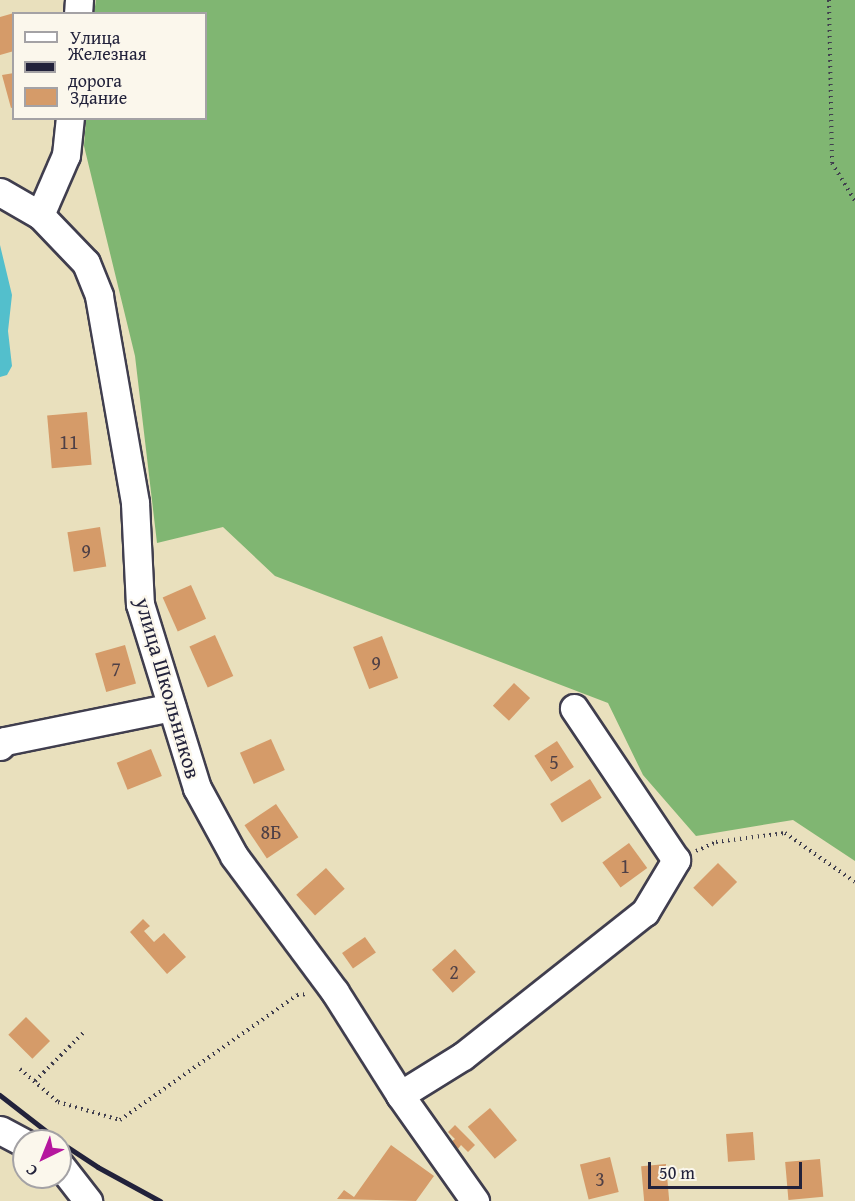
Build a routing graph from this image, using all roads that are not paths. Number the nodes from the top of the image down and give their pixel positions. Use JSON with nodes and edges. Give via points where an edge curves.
{"nodes":[{"id":1,"x":70,"y":120,"type":"edge"},
{"id":2,"x":0,"y":192,"type":"edge"},
{"id":3,"x":40,"y":215,"type":"junction"},
{"id":4,"x":172,"y":707,"type":"junction"},
{"id":5,"x":574,"y":708,"type":"dead end"},
{"id":6,"x":0,"y":746,"type":"edge"},
{"id":7,"x":400,"y":1095,"type":"junction"},
{"id":8,"x":72,"y":1180,"type":"edge"},
{"id":9,"x":472,"y":1200,"type":"edge"},
{"id":10,"x":88,"y":1201,"type":"edge"}],
"edges":[{"from":1,"to":3,"type":"street","via":[[66,155]]},
{"from":2,"to":3,"type":"street","name":"улица Школьников"},
{"from":3,"to":4,"type":"street","name":"улица Школьников","via":[[86,263],[99,296],[135,503],[140,604]]},
{"from":4,"to":6,"type":"street","via":[[5,741]]},
{"from":4,"to":7,"type":"street","name":"улица Школьников","via":[[197,788],[234,856],[336,992]]},
{"from":5,"to":7,"type":"street","via":[[676,860],[645,912],[463,1056]]},
{"from":7,"to":9,"type":"street","name":"улица Школьников"},
{"from":8,"to":10,"type":"street"}]}
